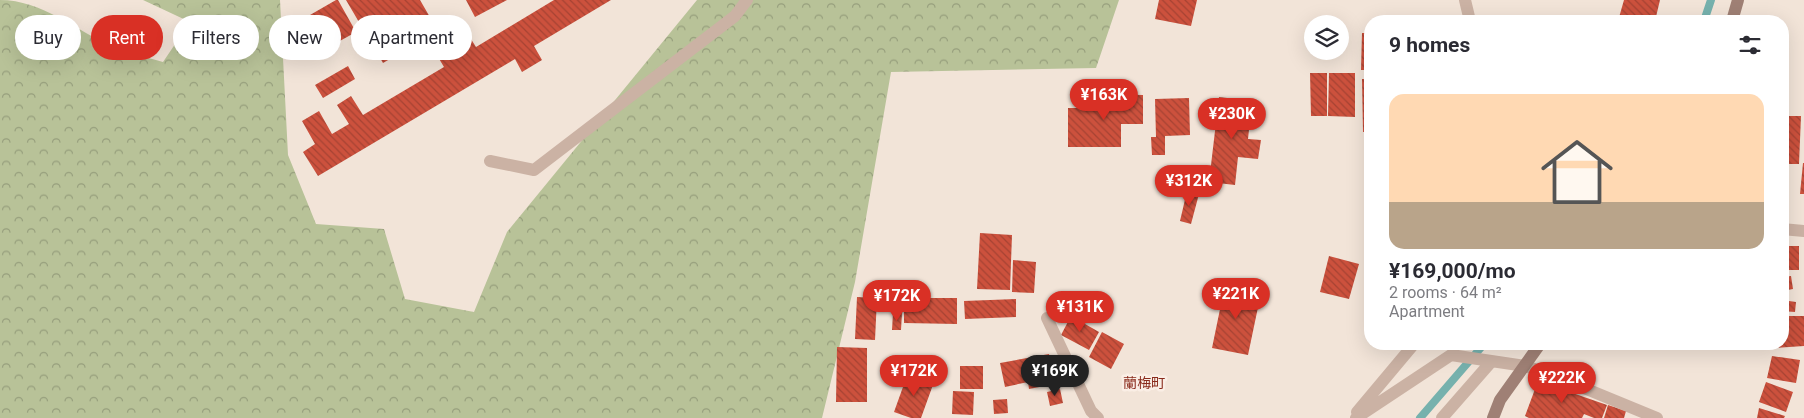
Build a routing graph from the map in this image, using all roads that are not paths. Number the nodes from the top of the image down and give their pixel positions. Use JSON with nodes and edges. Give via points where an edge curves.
{"nodes":[{"id":1,"x":747,"y":0,"type":"edge"},
{"id":2,"x":1465,"y":0,"type":"edge"},
{"id":3,"x":1738,"y":0,"type":"edge"},
{"id":4,"x":1469,"y":15,"type":"edge"},
{"id":5,"x":1734,"y":15,"type":"edge"},
{"id":6,"x":490,"y":161,"type":"dead end"},
{"id":7,"x":1789,"y":230,"type":"edge"},
{"id":8,"x":1804,"y":232,"type":"edge"},
{"id":9,"x":1047,"y":318,"type":"dead end"},
{"id":10,"x":1409,"y":350,"type":"edge"},
{"id":11,"x":1536,"y":350,"type":"edge"},
{"id":12,"x":1491,"y":362,"type":"junction"},
{"id":13,"x":1525,"y":366,"type":"junction"},
{"id":14,"x":1098,"y":418,"type":"edge"},
{"id":15,"x":1354,"y":418,"type":"edge"},
{"id":16,"x":1442,"y":418,"type":"edge"},
{"id":17,"x":1493,"y":418,"type":"edge"},
{"id":18,"x":1657,"y":418,"type":"edge"}],
"edges":[{"from":1,"to":6,"type":"street","via":[[735,16],[534,170]]},
{"from":2,"to":4,"type":"street"},
{"from":3,"to":5,"type":"street"},
{"from":7,"to":8,"type":"street"},
{"from":9,"to":14,"type":"street","via":[[1091,411]]},
{"from":10,"to":15,"type":"street"},
{"from":11,"to":13,"type":"street"},
{"from":12,"to":13,"type":"street"},
{"from":12,"to":15,"type":"street","via":[[1451,355]]},
{"from":12,"to":16,"type":"street"},
{"from":13,"to":17,"type":"street","via":[[1500,400]]},
{"from":13,"to":18,"type":"street"}]}
